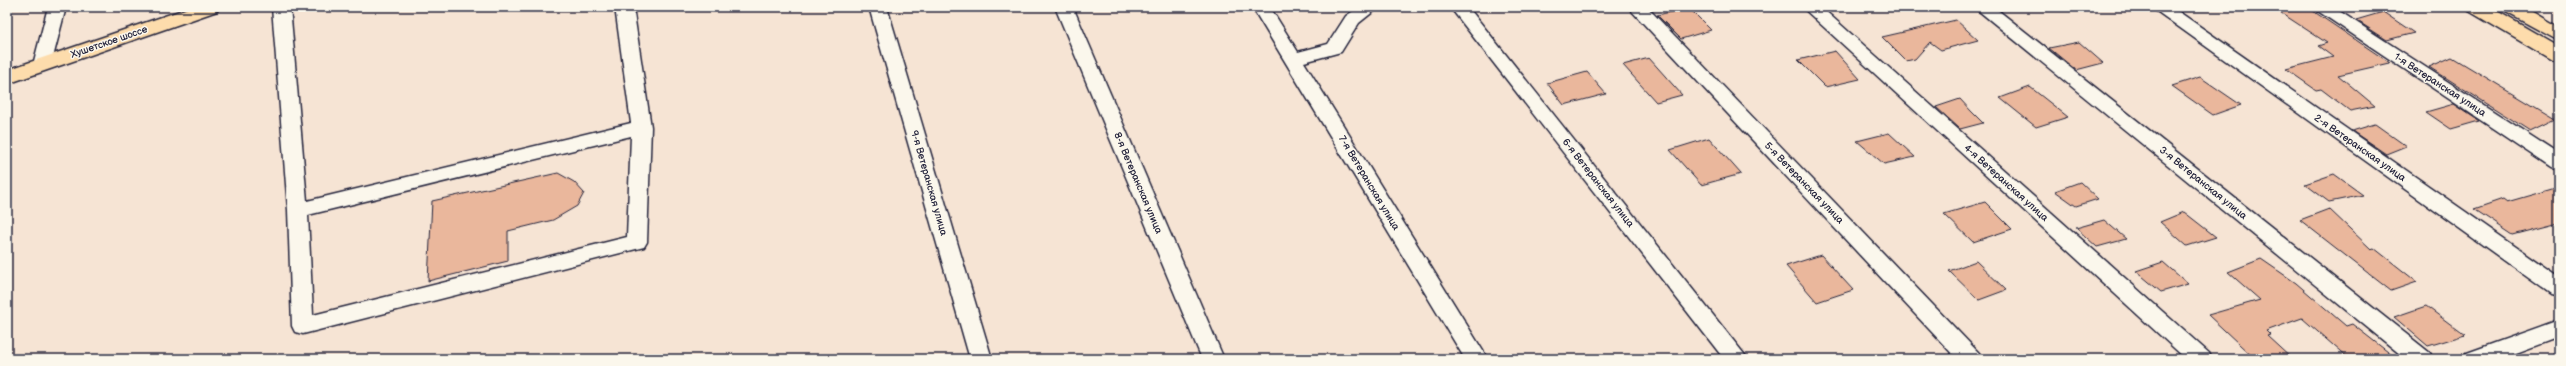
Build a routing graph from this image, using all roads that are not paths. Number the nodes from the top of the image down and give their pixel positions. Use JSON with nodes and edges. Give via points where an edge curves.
{"nodes":[{"id":1,"x":58,"y":7,"type":"edge"},
{"id":2,"x":210,"y":7,"type":"edge"},
{"id":3,"x":281,"y":7,"type":"edge"},
{"id":4,"x":624,"y":7,"type":"edge"},
{"id":5,"x":878,"y":7,"type":"edge"},
{"id":6,"x":1064,"y":7,"type":"edge"},
{"id":7,"x":1261,"y":7,"type":"edge"},
{"id":8,"x":1370,"y":7,"type":"edge"},
{"id":9,"x":1459,"y":7,"type":"edge"},
{"id":10,"x":1637,"y":7,"type":"edge"},
{"id":11,"x":1812,"y":7,"type":"edge"},
{"id":12,"x":1984,"y":7,"type":"edge"},
{"id":13,"x":2160,"y":7,"type":"edge"},
{"id":14,"x":2321,"y":7,"type":"edge"},
{"id":15,"x":2476,"y":7,"type":"edge"},
{"id":16,"x":2511,"y":7,"type":"edge"},
{"id":17,"x":2559,"y":35,"type":"edge"},
{"id":18,"x":2559,"y":56,"type":"edge"},
{"id":19,"x":1293,"y":59,"type":"junction"},
{"id":20,"x":42,"y":65,"type":"junction"},
{"id":21,"x":7,"y":77,"type":"edge"},
{"id":22,"x":641,"y":127,"type":"junction"},
{"id":23,"x":2559,"y":163,"type":"edge"},
{"id":24,"x":298,"y":210,"type":"junction"},
{"id":25,"x":2559,"y":288,"type":"edge"},
{"id":26,"x":2559,"y":328,"type":"edge"},
{"id":27,"x":981,"y":359,"type":"edge"},
{"id":28,"x":1213,"y":359,"type":"edge"},
{"id":29,"x":1477,"y":359,"type":"edge"},
{"id":30,"x":1737,"y":359,"type":"edge"},
{"id":31,"x":1972,"y":359,"type":"edge"},
{"id":32,"x":2201,"y":359,"type":"edge"},
{"id":33,"x":2422,"y":359,"type":"edge"},
{"id":34,"x":2475,"y":359,"type":"edge"}],
"edges":[{"from":1,"to":20,"type":"street"},
{"from":2,"to":20,"type":"main road","name":"Хушетское шоссе"},
{"from":3,"to":24,"type":"street"},
{"from":4,"to":22,"type":"street"},
{"from":5,"to":27,"type":"street","name":"9-я Ветеранская улица"},
{"from":6,"to":28,"type":"street","name":"8-я Ветеранская улица"},
{"from":7,"to":19,"type":"street","name":"7-я Ветеранская улица"},
{"from":8,"to":19,"type":"street","via":[[1352,20],[1335,48]]},
{"from":9,"to":30,"type":"street","name":"6-я Ветеранская улица"},
{"from":10,"to":31,"type":"street","name":"5-я Ветеранская улица"},
{"from":11,"to":32,"type":"street","name":"4-я Ветеранская улица"},
{"from":12,"to":33,"type":"street","name":"3-я Ветеранская улица"},
{"from":13,"to":25,"type":"street","name":"2-я Ветеранская улица"},
{"from":14,"to":23,"type":"street","name":"1-я Ветеранская улица"},
{"from":15,"to":18,"type":"main road"},
{"from":16,"to":17,"type":"main road"},
{"from":19,"to":29,"type":"street","name":"7-я Ветеранская улица"},
{"from":20,"to":21,"type":"main road","name":"Хушетское шоссе"},
{"from":22,"to":24,"type":"street"},
{"from":22,"to":24,"type":"street","via":[[637,242],[303,326]]},
{"from":26,"to":34,"type":"street"}]}
